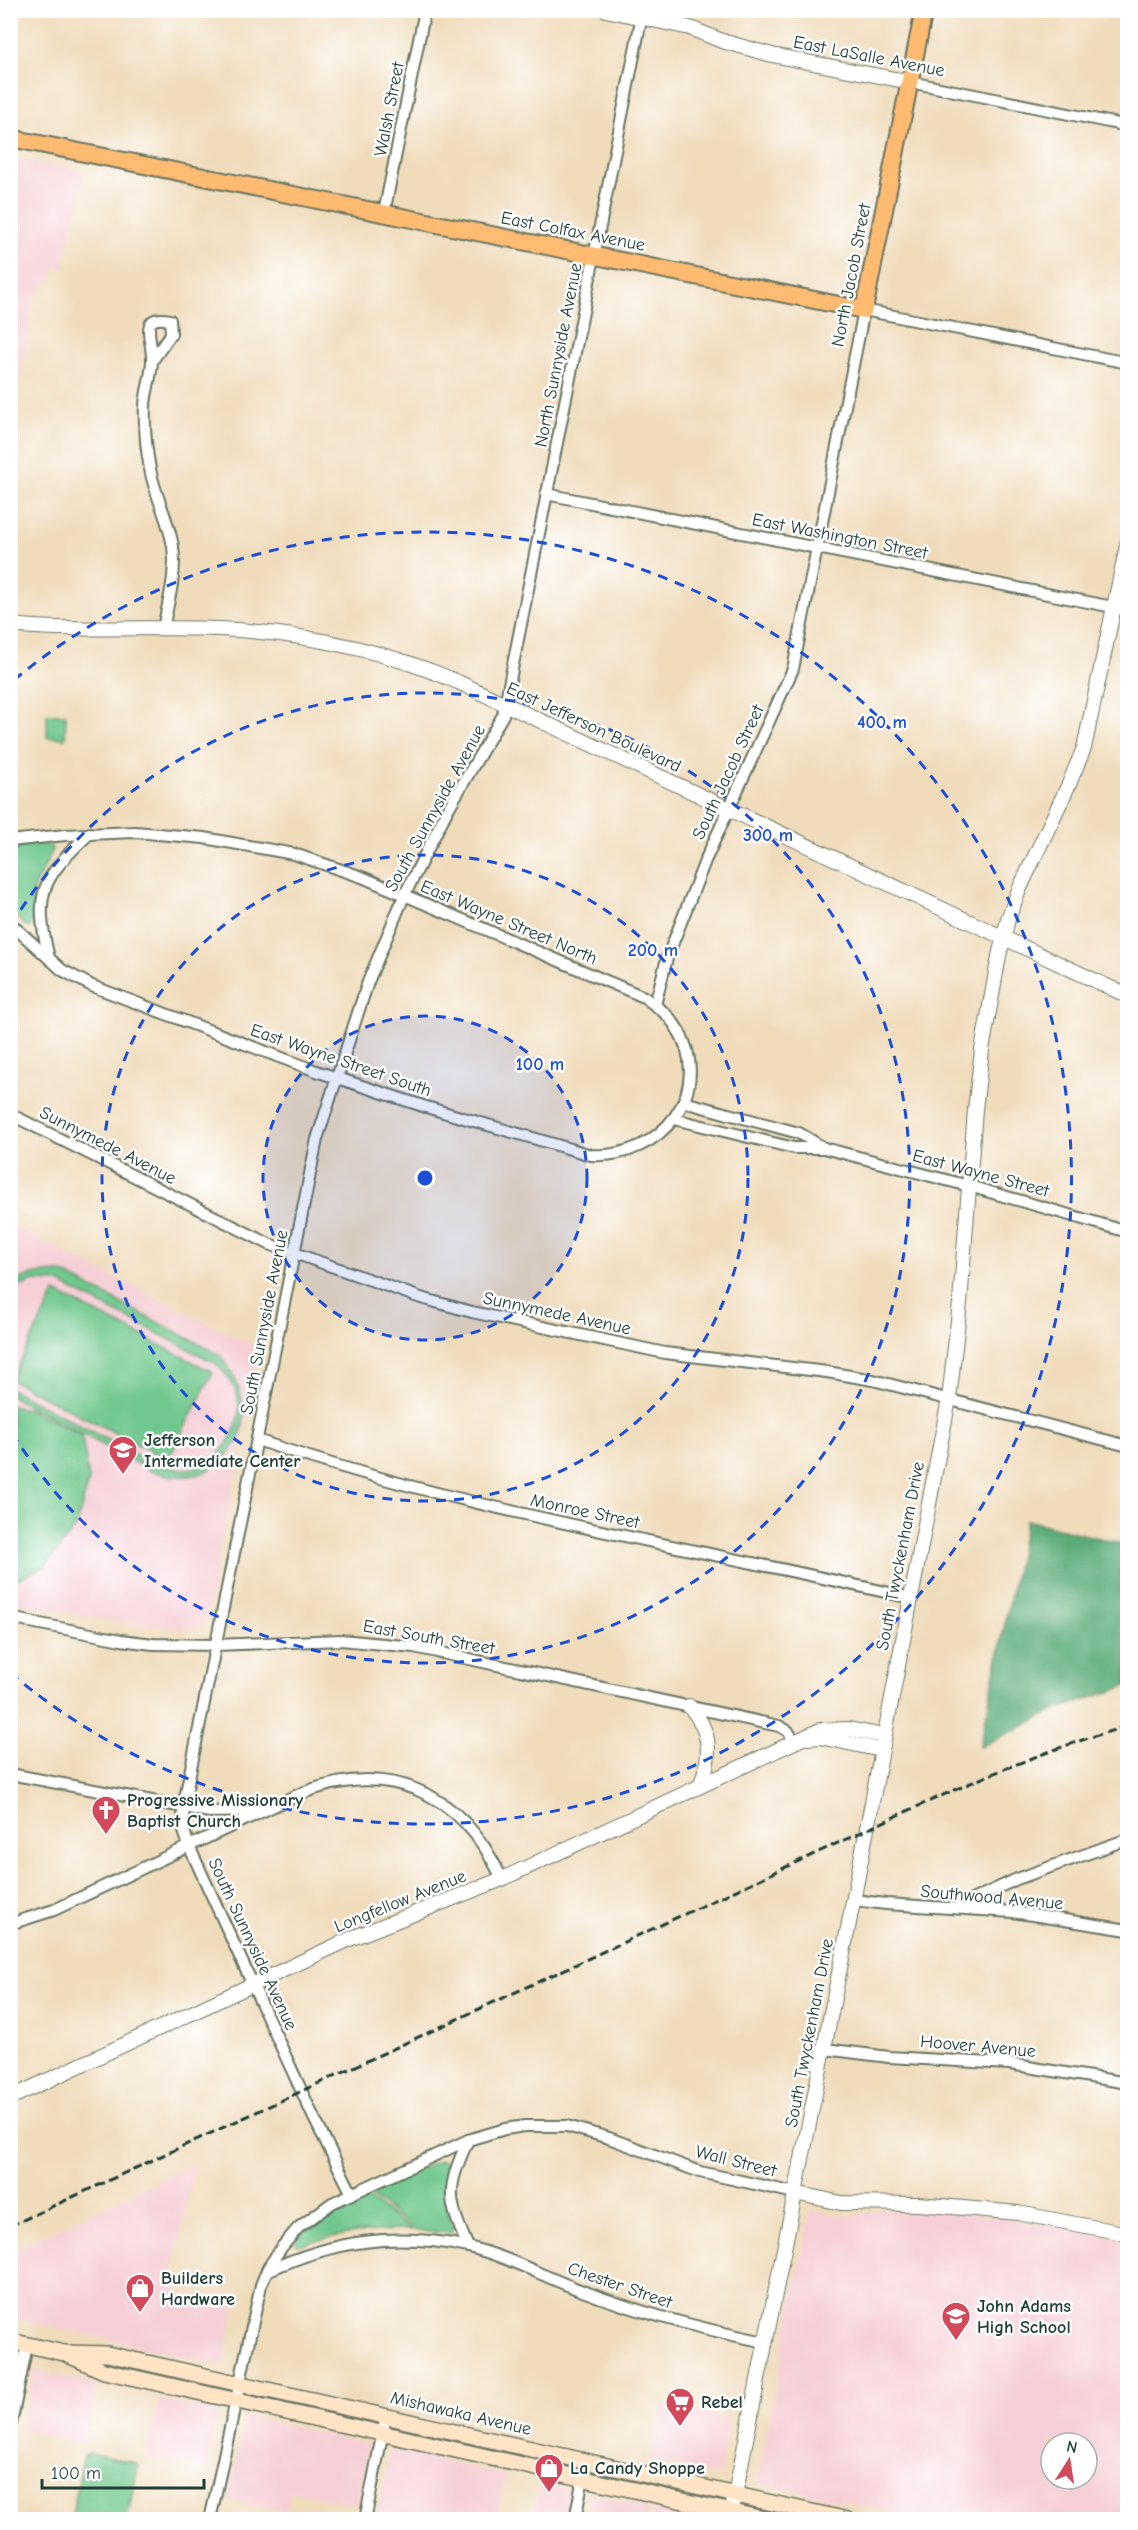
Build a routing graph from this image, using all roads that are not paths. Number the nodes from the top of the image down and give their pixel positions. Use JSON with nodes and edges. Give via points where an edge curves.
{"nodes":[{"id":1,"x":425,"y":10,"type":"edge"},
{"id":2,"x":606,"y":10,"type":"edge"},
{"id":3,"x":924,"y":10,"type":"edge"},
{"id":4,"x":643,"y":14,"type":"edge"},
{"id":5,"x":910,"y":82,"type":"junction"},
{"id":6,"x":1128,"y":126,"type":"edge"},
{"id":7,"x":10,"y":138,"type":"edge"},
{"id":8,"x":384,"y":213,"type":"junction"},
{"id":9,"x":595,"y":255,"type":"junction"},
{"id":10,"x":864,"y":310,"type":"junction"},
{"id":11,"x":152,"y":361,"type":"dead end"},
{"id":12,"x":1128,"y":363,"type":"edge"},
{"id":13,"x":546,"y":494,"type":"junction"},
{"id":14,"x":1128,"y":541,"type":"edge"},
{"id":15,"x":816,"y":548,"type":"junction"},
{"id":16,"x":1121,"y":609,"type":"edge"},
{"id":17,"x":10,"y":625,"type":"edge"},
{"id":18,"x":163,"y":629,"type":"junction"},
{"id":19,"x":505,"y":704,"type":"junction"},
{"id":20,"x":729,"y":809,"type":"junction"},
{"id":21,"x":90,"y":833,"type":"junction"},
{"id":22,"x":10,"y":841,"type":"edge"},
{"id":23,"x":404,"y":896,"type":"junction"},
{"id":24,"x":10,"y":923,"type":"edge"},
{"id":25,"x":1004,"y":940,"type":"junction"},
{"id":26,"x":49,"y":958,"type":"junction"},
{"id":27,"x":1128,"y":996,"type":"edge"},
{"id":28,"x":655,"y":1005,"type":"junction"},
{"id":29,"x":336,"y":1077,"type":"junction"},
{"id":30,"x":684,"y":1102,"type":"junction"},
{"id":31,"x":10,"y":1114,"type":"edge"},
{"id":32,"x":674,"y":1119,"type":"junction"},
{"id":33,"x":824,"y":1148,"type":"junction"},
{"id":34,"x":969,"y":1186,"type":"junction"},
{"id":35,"x":1128,"y":1232,"type":"edge"},
{"id":36,"x":294,"y":1254,"type":"junction"},
{"id":37,"x":949,"y":1399,"type":"junction"},
{"id":38,"x":258,"y":1440,"type":"junction"},
{"id":39,"x":1128,"y":1446,"type":"edge"},
{"id":40,"x":911,"y":1598,"type":"junction"},
{"id":41,"x":10,"y":1618,"type":"edge"},
{"id":42,"x":216,"y":1645,"type":"junction"},
{"id":43,"x":689,"y":1706,"type":"junction"},
{"id":44,"x":884,"y":1736,"type":"junction"},
{"id":45,"x":799,"y":1741,"type":"junction"},
{"id":46,"x":881,"y":1750,"type":"junction"},
{"id":47,"x":10,"y":1774,"type":"edge"},
{"id":48,"x":699,"y":1785,"type":"junction"},
{"id":49,"x":183,"y":1808,"type":"junction"},
{"id":50,"x":263,"y":1811,"type":"junction"},
{"id":51,"x":1128,"y":1839,"type":"edge"},
{"id":52,"x":189,"y":1846,"type":"junction"},
{"id":53,"x":502,"y":1879,"type":"junction"},
{"id":54,"x":854,"y":1900,"type":"junction"},
{"id":55,"x":956,"y":1908,"type":"junction"},
{"id":56,"x":10,"y":1924,"type":"edge"},
{"id":57,"x":1128,"y":1930,"type":"edge"},
{"id":58,"x":254,"y":1985,"type":"junction"},
{"id":59,"x":825,"y":2049,"type":"junction"},
{"id":60,"x":1128,"y":2083,"type":"edge"},
{"id":61,"x":10,"y":2098,"type":"edge"},
{"id":62,"x":468,"y":2140,"type":"junction"},
{"id":63,"x":795,"y":2193,"type":"junction"},
{"id":64,"x":352,"y":2194,"type":"junction"},
{"id":65,"x":1128,"y":2234,"type":"edge"},
{"id":66,"x":468,"y":2247,"type":"junction"},
{"id":67,"x":267,"y":2271,"type":"junction"},
{"id":68,"x":10,"y":2341,"type":"edge"},
{"id":69,"x":765,"y":2342,"type":"junction"},
{"id":70,"x":27,"y":2345,"type":"junction"},
{"id":71,"x":64,"y":2354,"type":"junction"},
{"id":72,"x":238,"y":2384,"type":"junction"},
{"id":73,"x":234,"y":2400,"type":"junction"},
{"id":74,"x":386,"y":2416,"type":"junction"},
{"id":75,"x":10,"y":2429,"type":"edge"},
{"id":76,"x":383,"y":2434,"type":"junction"},
{"id":77,"x":586,"y":2461,"type":"junction"},
{"id":78,"x":582,"y":2478,"type":"junction"},
{"id":79,"x":735,"y":2494,"type":"junction"},
{"id":80,"x":730,"y":2515,"type":"edge"},
{"id":81,"x":210,"y":2520,"type":"edge"},
{"id":82,"x":365,"y":2520,"type":"edge"},
{"id":83,"x":575,"y":2520,"type":"edge"},
{"id":84,"x":768,"y":2520,"type":"edge"},
{"id":85,"x":848,"y":2520,"type":"edge"}],
"edges":[{"from":1,"to":8,"type":"street","name":"Walsh Street"},
{"from":2,"to":4,"type":"street","name":"East LaSalle Avenue"},
{"from":3,"to":5,"type":"main road","name":"North Jacob Street"},
{"from":4,"to":5,"type":"street","name":"East LaSalle Avenue","via":[[772,55]]},
{"from":4,"to":9,"type":"street","name":"North Sunnyside Avenue"},
{"from":5,"to":6,"type":"street","name":"East LaSalle Avenue"},
{"from":5,"to":10,"type":"main road","name":"North Jacob Street"},
{"from":7,"to":8,"type":"main road","name":"East Colfax Avenue"},
{"from":8,"to":9,"type":"main road","name":"East Colfax Avenue"},
{"from":9,"to":10,"type":"main road","name":"East Colfax Avenue"},
{"from":9,"to":13,"type":"street","name":"North Sunnyside Avenue"},
{"from":10,"to":12,"type":"street","name":"East Colfax Avenue"},
{"from":10,"to":15,"type":"street","name":"North Jacob Street"},
{"from":11,"to":18,"type":"street","via":[[145,405],[147,452],[170,531],[174,566]]},
{"from":13,"to":15,"type":"street","name":"East Washington Street"},
{"from":13,"to":19,"type":"street","name":"South Sunnyside Avenue"},
{"from":14,"to":16,"type":"street","name":"South Twyckenham Drive"},
{"from":15,"to":16,"type":"street","name":"East Washington Street"},
{"from":15,"to":20,"type":"street","name":"South Jacob Street","via":[[790,678]]},
{"from":16,"to":25,"type":"street","name":"South Twyckenham Drive","via":[[1084,748],[1019,890]]},
{"from":17,"to":18,"type":"street","name":"East Jefferson Boulevard"},
{"from":18,"to":19,"type":"street","name":"East Jefferson Boulevard","via":[[257,632],[344,645],[431,670]]},
{"from":19,"to":20,"type":"street","name":"East Jefferson Boulevard"},
{"from":19,"to":23,"type":"street","name":"South Sunnyside Avenue","via":[[500,722],[447,811]]},
{"from":20,"to":25,"type":"street","name":"East Jefferson Boulevard"},
{"from":20,"to":28,"type":"street","name":"South Jacob Street","via":[[671,947]]},
{"from":21,"to":22,"type":"street","name":"East Wayne Street North"},
{"from":21,"to":23,"type":"street","name":"East Wayne Street North","via":[[176,834],[263,847],[329,865]]},
{"from":21,"to":26,"type":"street","via":[[60,860],[43,895],[41,926]]},
{"from":23,"to":28,"type":"street","name":"East Wayne Street North"},
{"from":23,"to":29,"type":"street","name":"South Sunnyside Avenue","via":[[368,982]]},
{"from":24,"to":26,"type":"street","name":"East Wayne Street South"},
{"from":25,"to":27,"type":"street","name":"East Jefferson Boulevard"},
{"from":25,"to":34,"type":"street","name":"South Twyckenham Drive","via":[[982,1050]]},
{"from":26,"to":29,"type":"street","name":"East Wayne Street South","via":[[92,986]]},
{"from":28,"to":30,"type":"street","name":"East Wayne Street North","via":[[674,1024],[687,1051],[689,1081]]},
{"from":29,"to":32,"type":"street","name":"East Wayne Street South","via":[[591,1155],[635,1149]]},
{"from":29,"to":36,"type":"street","name":"South Sunnyside Avenue","via":[[312,1164]]},
{"from":30,"to":32,"type":"street","name":"East Wayne Street North"},
{"from":30,"to":33,"type":"street","name":"East Wayne Street","via":[[799,1133]]},
{"from":31,"to":36,"type":"street","name":"Sunnymede Avenue","via":[[226,1224]]},
{"from":32,"to":33,"type":"street","name":"East Wayne Street","via":[[794,1148]]},
{"from":33,"to":34,"type":"street","name":"East Wayne Street"},
{"from":34,"to":35,"type":"street","name":"East Wayne Street"},
{"from":34,"to":37,"type":"street","name":"South Twyckenham Drive"},
{"from":36,"to":37,"type":"street","name":"Sunnymede Avenue","via":[[472,1312],[665,1353],[827,1372]]},
{"from":36,"to":38,"type":"street","name":"South Sunnyside Avenue"},
{"from":37,"to":39,"type":"street","name":"Sunnymede Avenue"},
{"from":37,"to":40,"type":"street","name":"South Twyckenham Drive"},
{"from":38,"to":40,"type":"street","name":"Monroe Street","via":[[357,1473],[470,1503]]},
{"from":38,"to":42,"type":"street","name":"South Sunnyside Avenue"},
{"from":40,"to":44,"type":"street","name":"South Twyckenham Drive"},
{"from":41,"to":42,"type":"street","name":"East South Street","via":[[121,1640]]},
{"from":42,"to":43,"type":"street","name":"East South Street","via":[[340,1640],[414,1647]]},
{"from":42,"to":49,"type":"street","name":"South Sunnyside Avenue"},
{"from":43,"to":45,"type":"street","name":"East South Street","via":[[780,1726]]},
{"from":43,"to":48,"type":"street","via":[[708,1736],[707,1760]]},
{"from":44,"to":45,"type":"street","name":"Longfellow Avenue","via":[[835,1728],[820,1730]]},
{"from":44,"to":46,"type":"street","name":"South Twyckenham Drive"},
{"from":45,"to":46,"type":"street","name":"Longfellow Avenue","via":[[820,1737]]},
{"from":45,"to":48,"type":"street","name":"Longfellow Avenue"},
{"from":46,"to":54,"type":"street","name":"South Twyckenham Drive"},
{"from":47,"to":49,"type":"street"},
{"from":48,"to":53,"type":"street","name":"Longfellow Avenue"},
{"from":49,"to":50,"type":"street"},
{"from":49,"to":52,"type":"street","name":"South Sunnyside Avenue"},
{"from":50,"to":52,"type":"street"},
{"from":50,"to":53,"type":"street","via":[[316,1787],[343,1781],[396,1784],[435,1798],[459,1815],[486,1846]]},
{"from":51,"to":55,"type":"street","via":[[1017,1879]]},
{"from":52,"to":56,"type":"street","via":[[54,1910]]},
{"from":52,"to":58,"type":"street","name":"South Sunnyside Avenue"},
{"from":53,"to":58,"type":"street","name":"Longfellow Avenue","via":[[385,1924]]},
{"from":54,"to":55,"type":"street","name":"Southwood Avenue"},
{"from":54,"to":59,"type":"street","name":"South Twyckenham Drive"},
{"from":55,"to":57,"type":"street","name":"Southwood Avenue","via":[[1044,1915]]},
{"from":58,"to":61,"type":"street","name":"Longfellow Avenue"},
{"from":58,"to":64,"type":"street","name":"South Sunnyside Avenue"},
{"from":59,"to":60,"type":"street","name":"Hoover Avenue","via":[[1009,2064]]},
{"from":59,"to":63,"type":"street","name":"South Twyckenham Drive"},
{"from":62,"to":63,"type":"street","name":"Wall Street","via":[[525,2126],[567,2126],[700,2172]]},
{"from":62,"to":64,"type":"street","name":"Wall Street"},
{"from":62,"to":66,"type":"street","via":[[451,2188],[454,2214]]},
{"from":63,"to":65,"type":"street","name":"Wall Street","via":[[841,2203],[952,2206],[1018,2213]]},
{"from":63,"to":69,"type":"street","name":"South Twyckenham Drive"},
{"from":64,"to":67,"type":"street","name":"Wall Street","via":[[323,2208],[297,2228]]},
{"from":66,"to":67,"type":"street","name":"Chester Street","via":[[415,2240],[344,2244],[303,2255]]},
{"from":66,"to":69,"type":"street","name":"Chester Street","via":[[645,2313]]},
{"from":67,"to":72,"type":"street","name":"Wall Street"},
{"from":68,"to":70,"type":"main road","name":"Mishawaka Avenue"},
{"from":69,"to":79,"type":"street","name":"South Twyckenham Drive"},
{"from":70,"to":71,"type":"main road","name":"Mishawaka Avenue"},
{"from":70,"to":75,"type":"street"},
{"from":71,"to":72,"type":"main road","name":"Mishawaka Avenue","via":[[107,2354]]},
{"from":71,"to":73,"type":"main road","name":"Mishawaka Avenue","via":[[104,2371]]},
{"from":72,"to":73,"type":"street","name":"Wall Street"},
{"from":72,"to":74,"type":"main road","name":"Mishawaka Avenue"},
{"from":73,"to":76,"type":"main road","name":"Mishawaka Avenue"},
{"from":73,"to":81,"type":"street","name":"Wall Street"},
{"from":74,"to":76,"type":"street"},
{"from":74,"to":77,"type":"main road","name":"Mishawaka Avenue"},
{"from":76,"to":78,"type":"main road","name":"Mishawaka Avenue"},
{"from":76,"to":82,"type":"street"},
{"from":77,"to":78,"type":"street"},
{"from":77,"to":79,"type":"main road","name":"Mishawaka Avenue"},
{"from":78,"to":80,"type":"main road","name":"Mishawaka Avenue"},
{"from":78,"to":83,"type":"street"},
{"from":79,"to":80,"type":"street","name":"South Twyckenham Drive"},
{"from":79,"to":85,"type":"main road","name":"Mishawaka Avenue"},
{"from":80,"to":84,"type":"main road","name":"Mishawaka Avenue"}]}
